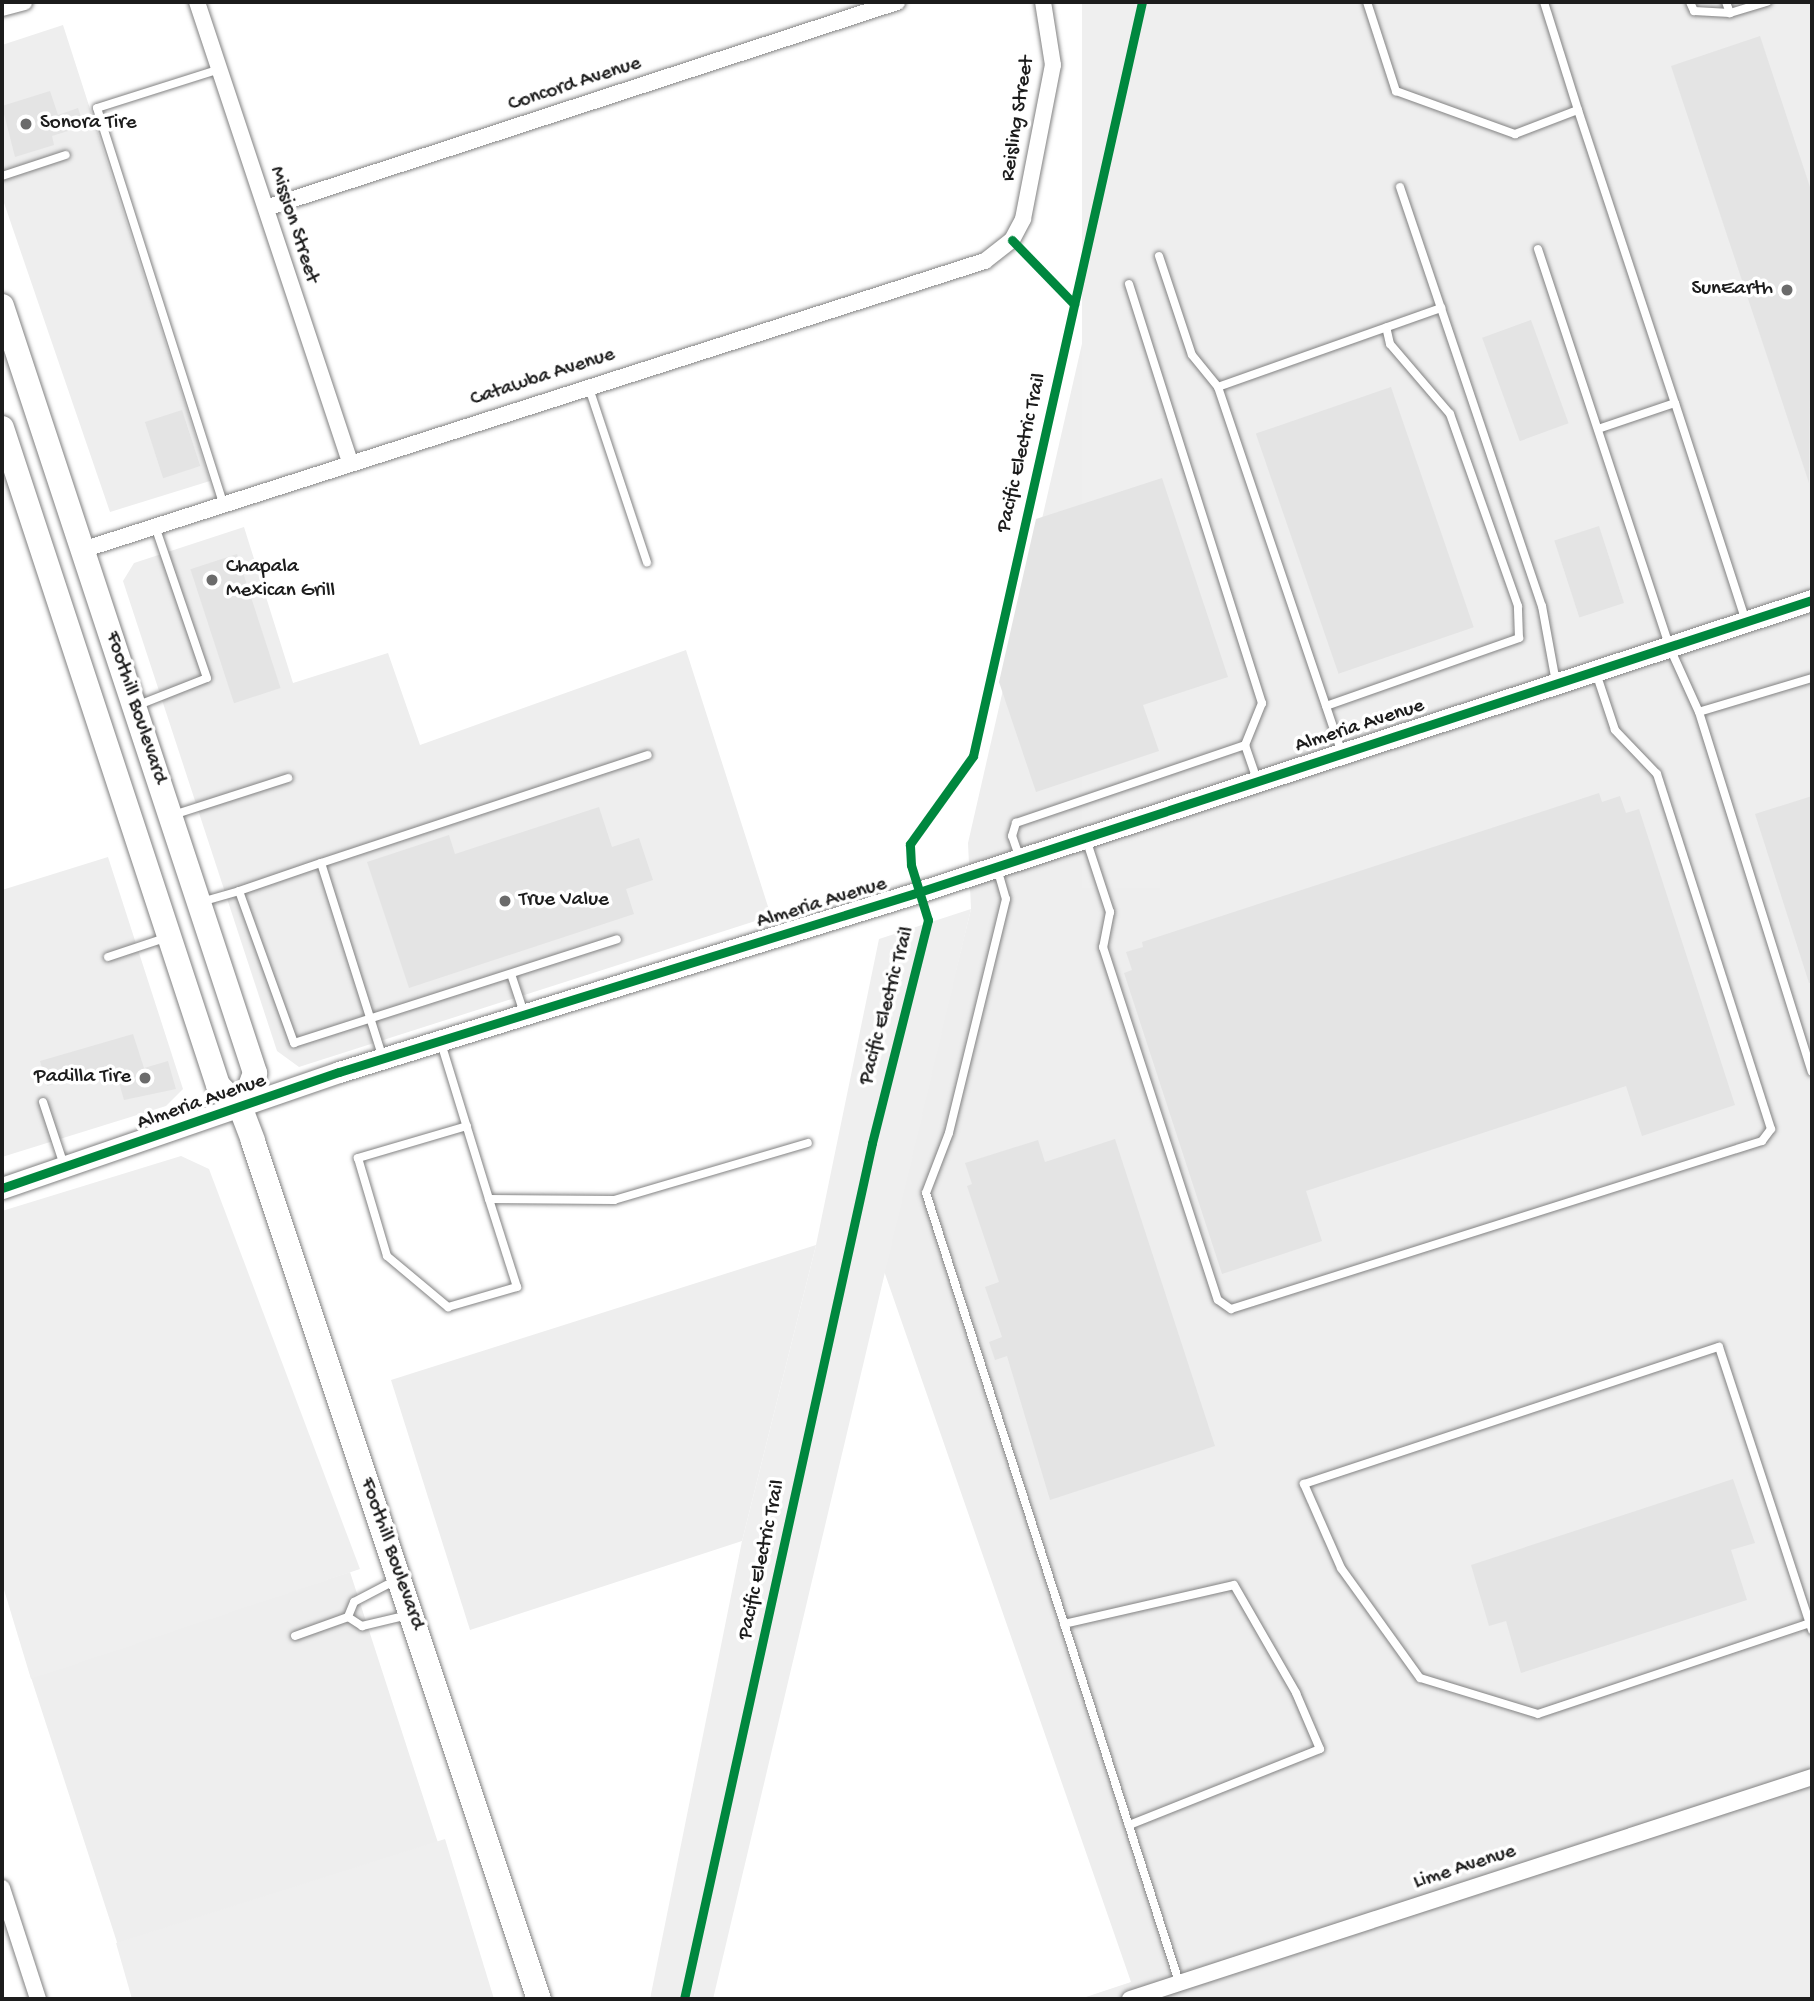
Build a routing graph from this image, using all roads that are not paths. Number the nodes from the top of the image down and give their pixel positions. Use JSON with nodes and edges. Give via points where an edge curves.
{"nodes":[{"id":1,"x":24,"y":2,"type":"edge"},
{"id":2,"x":197,"y":2,"type":"edge"},
{"id":3,"x":897,"y":2,"type":"edge"},
{"id":4,"x":1043,"y":2,"type":"edge"},
{"id":5,"x":1367,"y":2,"type":"edge"},
{"id":6,"x":1544,"y":2,"type":"edge"},
{"id":7,"x":1690,"y":2,"type":"edge"},
{"id":8,"x":1727,"y":2,"type":"edge"},
{"id":9,"x":1767,"y":2,"type":"edge"},
{"id":10,"x":2,"y":9,"type":"edge"},
{"id":11,"x":1730,"y":13,"type":"junction"},
{"id":12,"x":220,"y":69,"type":"junction"},
{"id":13,"x":1578,"y":110,"type":"junction"},
{"id":14,"x":66,"y":156,"type":"dead end"},
{"id":15,"x":2,"y":176,"type":"edge"},
{"id":16,"x":1400,"y":187,"type":"dead end"},
{"id":17,"x":266,"y":208,"type":"junction"},
{"id":18,"x":1012,"y":240,"type":"joint"},
{"id":19,"x":1538,"y":249,"type":"dead end"},
{"id":20,"x":1159,"y":256,"type":"dead end"},
{"id":21,"x":1129,"y":284,"type":"dead end"},
{"id":22,"x":2,"y":306,"type":"edge"},
{"id":23,"x":1441,"y":308,"type":"junction"},
{"id":24,"x":1386,"y":327,"type":"junction"},
{"id":25,"x":588,"y":385,"type":"junction"},
{"id":26,"x":1218,"y":387,"type":"junction"},
{"id":27,"x":1675,"y":403,"type":"junction"},
{"id":28,"x":2,"y":428,"type":"edge"},
{"id":29,"x":1598,"y":429,"type":"junction"},
{"id":30,"x":350,"y":461,"type":"junction"},
{"id":31,"x":223,"y":503,"type":"junction"},
{"id":32,"x":155,"y":526,"type":"junction"},
{"id":33,"x":82,"y":550,"type":"junction"},
{"id":34,"x":647,"y":562,"type":"dead end"},
{"id":35,"x":1812,"y":600,"type":"edge"},
{"id":36,"x":1746,"y":621,"type":"junction"},
{"id":37,"x":1669,"y":646,"type":"junction"},
{"id":38,"x":1595,"y":670,"type":"junction"},
{"id":39,"x":1812,"y":678,"type":"edge"},
{"id":40,"x":1556,"y":682,"type":"junction"},
{"id":41,"x":1326,"y":706,"type":"junction"},
{"id":42,"x":134,"y":707,"type":"junction"},
{"id":43,"x":1699,"y":712,"type":"junction"},
{"id":44,"x":1245,"y":745,"type":"junction"},
{"id":45,"x":1341,"y":751,"type":"junction"},
{"id":46,"x":648,"y":755,"type":"dead end"},
{"id":47,"x":288,"y":778,"type":"dead end"},
{"id":48,"x":1257,"y":779,"type":"junction"},
{"id":49,"x":171,"y":816,"type":"junction"},
{"id":50,"x":1085,"y":836,"type":"junction"},
{"id":51,"x":1020,"y":858,"type":"junction"},
{"id":52,"x":321,"y":863,"type":"junction"},
{"id":53,"x":996,"y":866,"type":"junction"},
{"id":54,"x":239,"y":891,"type":"junction"},
{"id":55,"x":200,"y":902,"type":"junction"},
{"id":56,"x":168,"y":937,"type":"junction"},
{"id":57,"x":617,"y":939,"type":"dead end"},
{"id":58,"x":108,"y":957,"type":"dead end"},
{"id":59,"x":511,"y":974,"type":"junction"},
{"id":60,"x":524,"y":1013,"type":"junction"},
{"id":61,"x":370,"y":1020,"type":"junction"},
{"id":62,"x":440,"y":1040,"type":"junction"},
{"id":63,"x":383,"y":1058,"type":"junction"},
{"id":64,"x":1812,"y":1072,"type":"edge"},
{"id":65,"x":43,"y":1102,"type":"dead end"},
{"id":66,"x":241,"y":1109,"type":"junction"},
{"id":67,"x":467,"y":1126,"type":"junction"},
{"id":68,"x":808,"y":1143,"type":"dead end"},
{"id":69,"x":65,"y":1168,"type":"junction"},
{"id":70,"x":2,"y":1188,"type":"edge"},
{"id":71,"x":489,"y":1199,"type":"junction"},
{"id":72,"x":399,"y":1578,"type":"junction"},
{"id":73,"x":411,"y":1614,"type":"junction"},
{"id":74,"x":348,"y":1617,"type":"junction"},
{"id":75,"x":1064,"y":1624,"type":"junction"},
{"id":76,"x":1811,"y":1627,"type":"edge"},
{"id":77,"x":295,"y":1636,"type":"dead end"},
{"id":78,"x":1812,"y":1777,"type":"edge"},
{"id":79,"x":1129,"y":1825,"type":"junction"},
{"id":80,"x":2,"y":1888,"type":"edge"},
{"id":81,"x":1180,"y":1982,"type":"junction"},
{"id":82,"x":38,"y":1999,"type":"edge"},
{"id":83,"x":539,"y":1999,"type":"edge"},
{"id":84,"x":1130,"y":1999,"type":"edge"}],
"edges":[{"from":1,"to":10,"type":"street"},
{"from":2,"to":12,"type":"street","name":"Mission Street"},
{"from":3,"to":17,"type":"street","name":"Concord Avenue"},
{"from":4,"to":18,"type":"street","name":"Reisling Street","via":[[1053,65],[1023,219]]},
{"from":5,"to":13,"type":"lane","via":[[1396,91],[1516,134]]},
{"from":6,"to":13,"type":"lane"},
{"from":7,"to":11,"type":"lane","via":[[1693,11]]},
{"from":8,"to":11,"type":"lane"},
{"from":9,"to":11,"type":"lane"},
{"from":12,"to":17,"type":"street","name":"Mission Street"},
{"from":12,"to":31,"type":"lane","via":[[97,108]]},
{"from":13,"to":27,"type":"lane"},
{"from":14,"to":15,"type":"lane"},
{"from":16,"to":23,"type":"lane"},
{"from":17,"to":30,"type":"street","name":"Mission Street"},
{"from":18,"to":25,"type":"street","name":"Catawba Avenue","via":[[985,261]]},
{"from":19,"to":29,"type":"lane"},
{"from":20,"to":26,"type":"lane","via":[[1192,355]]},
{"from":21,"to":44,"type":"lane","via":[[1262,703]]},
{"from":22,"to":33,"type":"main road","name":"Foothill Boulevard"},
{"from":23,"to":24,"type":"lane"},
{"from":23,"to":40,"type":"lane","via":[[1542,606]]},
{"from":24,"to":26,"type":"lane"},
{"from":24,"to":41,"type":"lane","via":[[1390,344],[1450,414],[1518,606],[1519,638]]},
{"from":25,"to":30,"type":"street","name":"Catawba Avenue"},
{"from":25,"to":34,"type":"lane"},
{"from":26,"to":41,"type":"lane"},
{"from":27,"to":29,"type":"lane"},
{"from":27,"to":36,"type":"lane"},
{"from":28,"to":56,"type":"main road","name":"Foothill Boulevard"},
{"from":29,"to":37,"type":"lane"},
{"from":30,"to":31,"type":"street","name":"Catawba Avenue"},
{"from":31,"to":32,"type":"street","name":"Catawba Avenue"},
{"from":32,"to":33,"type":"street","name":"Catawba Avenue"},
{"from":32,"to":42,"type":"lane","via":[[206,678]]},
{"from":33,"to":42,"type":"main road","name":"Foothill Boulevard"},
{"from":35,"to":36,"type":"street","name":"Almeria Avenue"},
{"from":36,"to":37,"type":"street","name":"Almeria Avenue"},
{"from":37,"to":38,"type":"street","name":"Almeria Avenue"},
{"from":37,"to":43,"type":"lane"},
{"from":38,"to":40,"type":"street","name":"Almeria Avenue"},
{"from":38,"to":50,"type":"lane","via":[[1615,730],[1657,774],[1771,1129],[1762,1141],[1231,1309],[1218,1300],[1103,947],[1110,912]]},
{"from":39,"to":43,"type":"lane"},
{"from":40,"to":45,"type":"street","name":"Almeria Avenue"},
{"from":41,"to":45,"type":"lane"},
{"from":42,"to":49,"type":"main road","name":"Foothill Boulevard"},
{"from":43,"to":64,"type":"lane"},
{"from":44,"to":48,"type":"lane"},
{"from":44,"to":51,"type":"lane","via":[[1016,823],[1012,836]]},
{"from":45,"to":48,"type":"street","name":"Almeria Avenue"},
{"from":46,"to":52,"type":"lane"},
{"from":47,"to":49,"type":"lane"},
{"from":48,"to":50,"type":"street","name":"Almeria Avenue"},
{"from":49,"to":55,"type":"main road","name":"Foothill Boulevard"},
{"from":50,"to":51,"type":"street","name":"Almeria Avenue"},
{"from":51,"to":53,"type":"street","name":"Almeria Avenue"},
{"from":52,"to":54,"type":"lane"},
{"from":52,"to":61,"type":"lane"},
{"from":53,"to":60,"type":"street","name":"Almeria Avenue"},
{"from":53,"to":75,"type":"lane","via":[[1006,899],[949,1133],[926,1192]]},
{"from":54,"to":55,"type":"lane"},
{"from":54,"to":61,"type":"lane","via":[[294,1042]]},
{"from":55,"to":66,"type":"main road","name":"Foothill Boulevard","via":[[255,1073]]},
{"from":56,"to":58,"type":"lane"},
{"from":56,"to":66,"type":"main road","name":"Foothill Boulevard","via":[[218,1085]]},
{"from":57,"to":59,"type":"lane"},
{"from":59,"to":60,"type":"lane"},
{"from":59,"to":61,"type":"lane"},
{"from":60,"to":62,"type":"street","name":"Almeria Avenue"},
{"from":61,"to":63,"type":"lane"},
{"from":62,"to":63,"type":"street","name":"Almeria Avenue"},
{"from":62,"to":67,"type":"lane"},
{"from":63,"to":66,"type":"street","name":"Almeria Avenue"},
{"from":65,"to":69,"type":"lane"},
{"from":66,"to":69,"type":"street","name":"Almeria Avenue"},
{"from":66,"to":72,"type":"main road","name":"Foothill Boulevard"},
{"from":67,"to":71,"type":"lane"},
{"from":67,"to":71,"type":"lane","via":[[358,1158],[387,1255],[448,1307],[517,1287]]},
{"from":68,"to":71,"type":"lane","via":[[614,1200]]},
{"from":69,"to":70,"type":"street","name":"Almeria Avenue"},
{"from":72,"to":73,"type":"main road","name":"Foothill Boulevard"},
{"from":72,"to":74,"type":"lane","via":[[354,1602]]},
{"from":73,"to":74,"type":"lane","via":[[362,1626]]},
{"from":73,"to":83,"type":"main road","name":"Foothill Boulevard"},
{"from":74,"to":77,"type":"lane"},
{"from":75,"to":79,"type":"lane"},
{"from":75,"to":79,"type":"lane","via":[[1234,1585],[1296,1693],[1320,1749]]},
{"from":76,"to":76,"type":"lane","via":[[1718,1347],[1304,1484],[1341,1568],[1420,1678],[1538,1714]]},
{"from":78,"to":81,"type":"street","name":"Lime Avenue"},
{"from":79,"to":81,"type":"lane"},
{"from":80,"to":82,"type":"street"},
{"from":81,"to":84,"type":"street","name":"Lime Avenue"}]}
